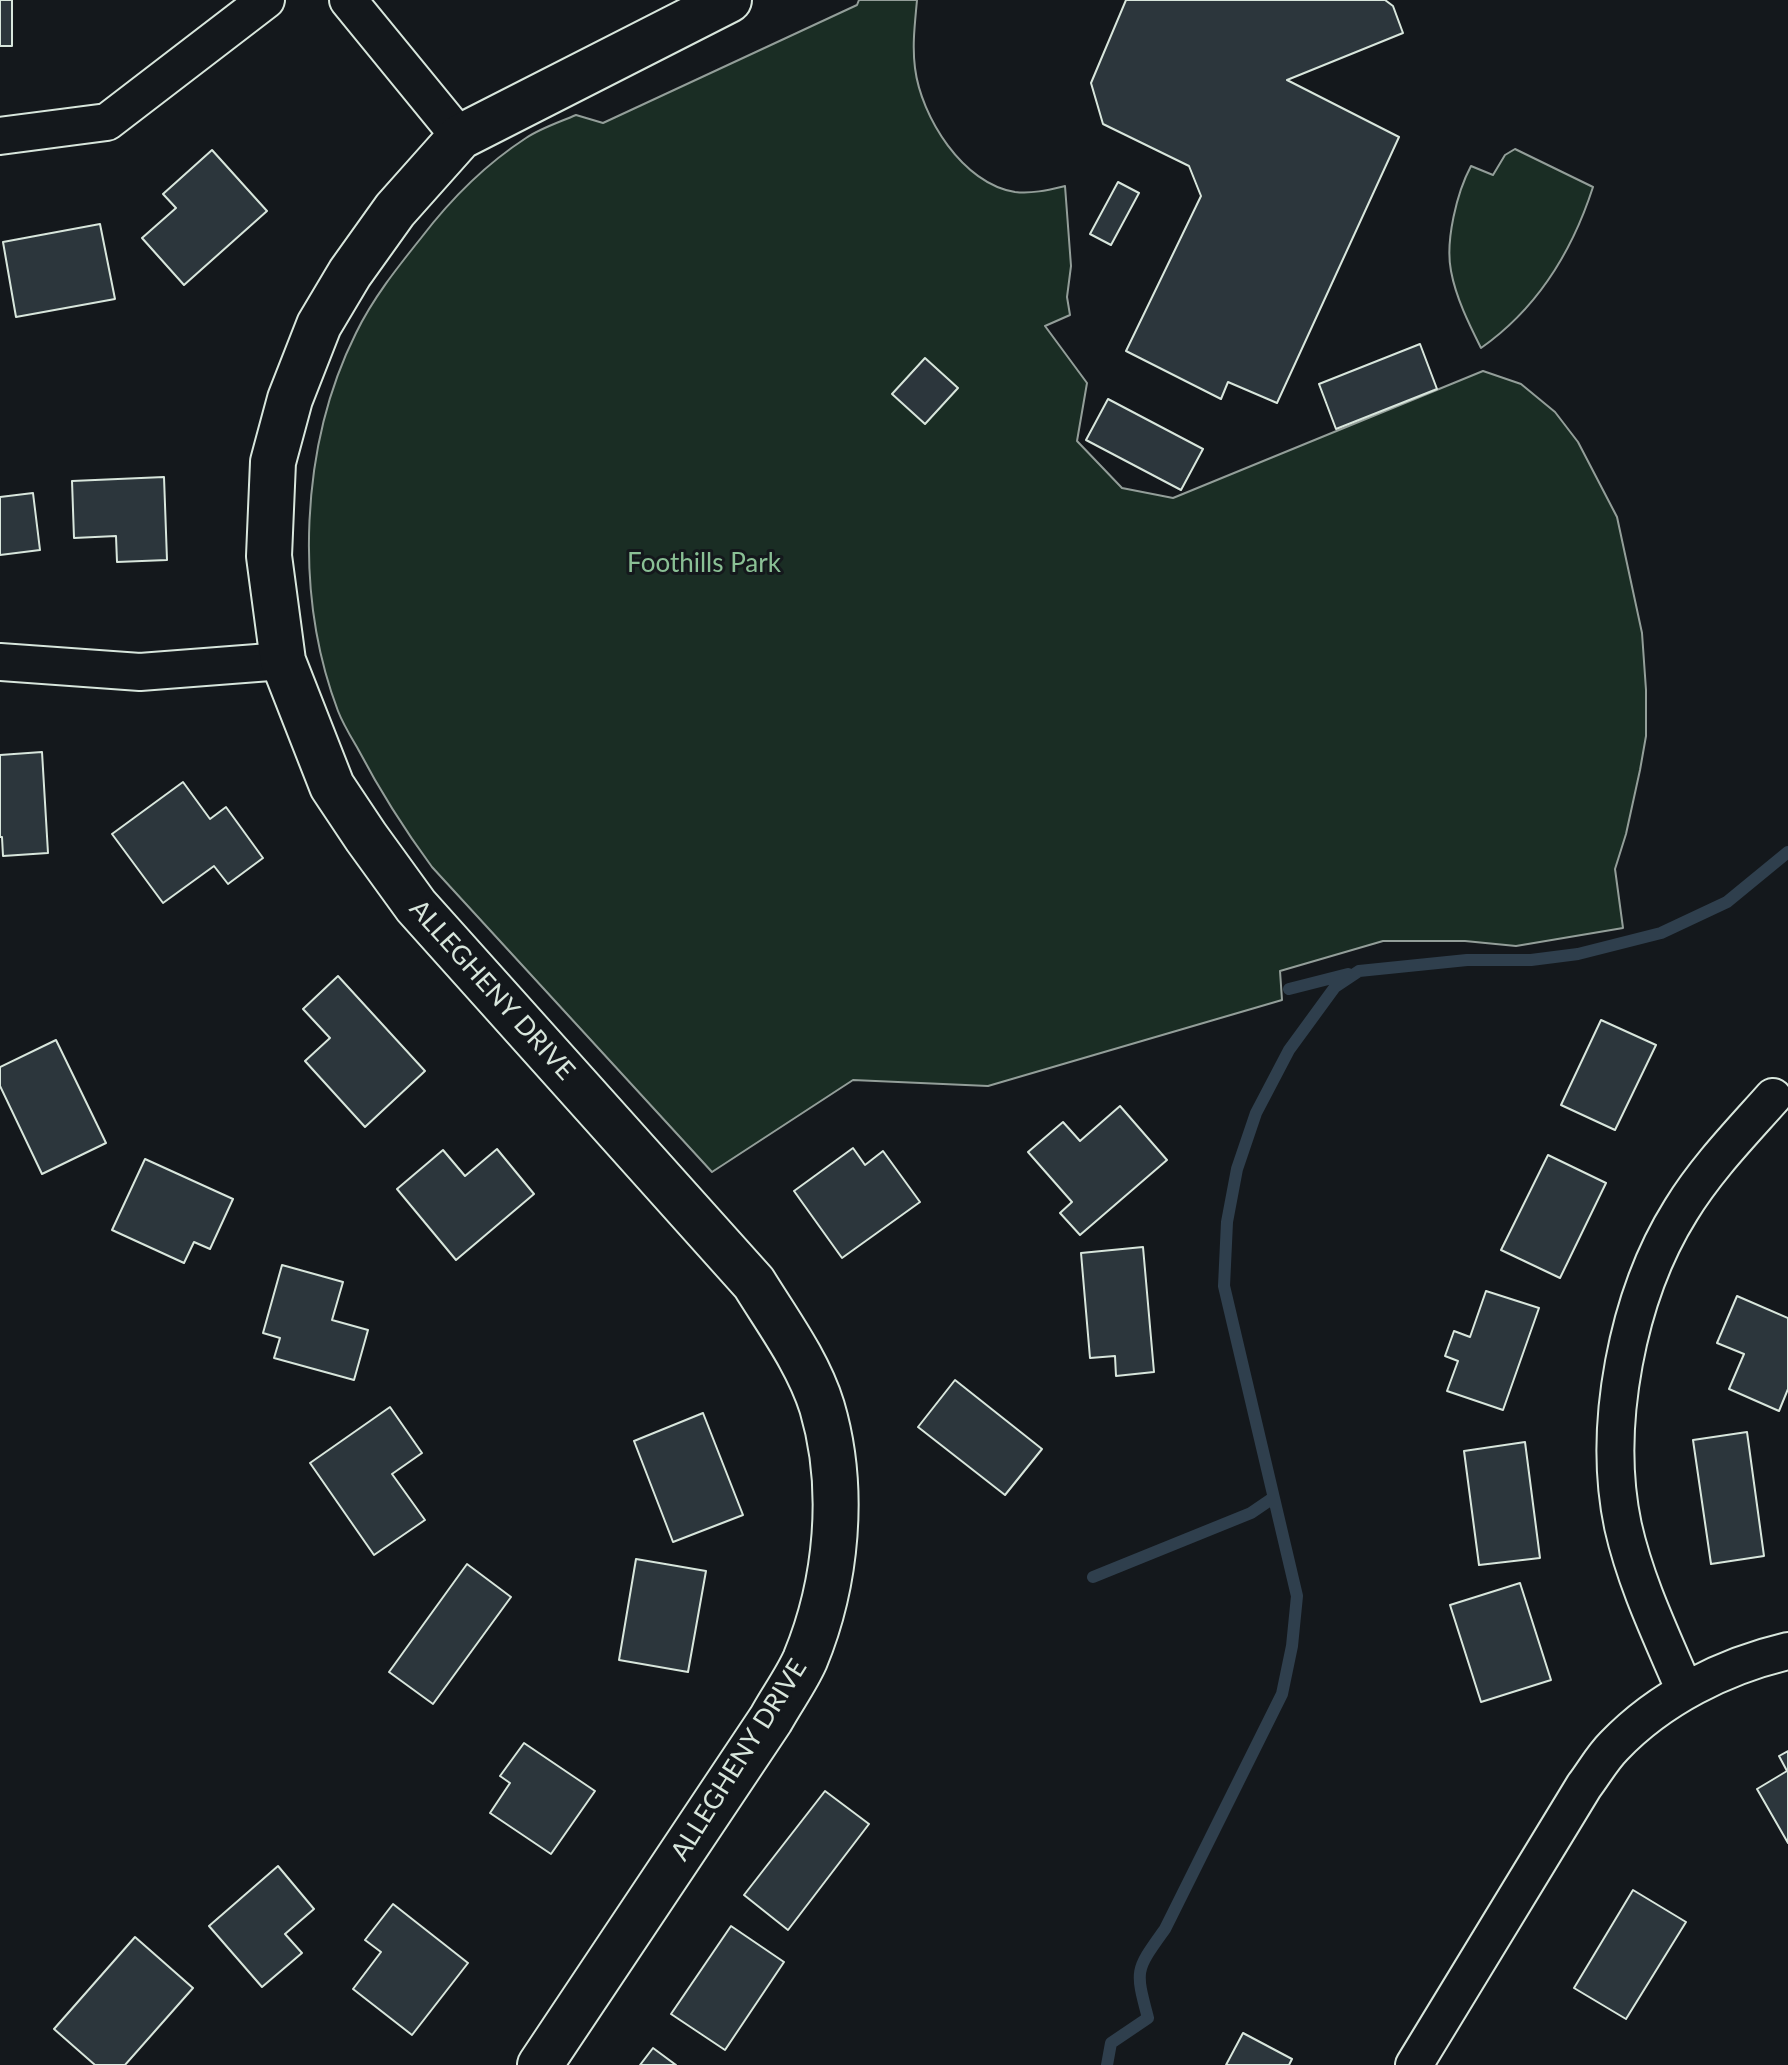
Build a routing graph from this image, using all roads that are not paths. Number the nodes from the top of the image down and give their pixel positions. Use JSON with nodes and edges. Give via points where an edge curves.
{"nodes":[{"id":1,"x":266,"y":0,"type":"edge"},
{"id":2,"x":348,"y":0,"type":"edge"},
{"id":3,"x":729,"y":0,"type":"edge"},
{"id":4,"x":0,"y":136,"type":"edge"},
{"id":5,"x":460,"y":137,"type":"junction"},
{"id":6,"x":283,"y":661,"type":"junction"},
{"id":7,"x":0,"y":662,"type":"edge"},
{"id":8,"x":1773,"y":1097,"type":"dead end"},
{"id":9,"x":1788,"y":1651,"type":"edge"},
{"id":10,"x":1685,"y":1691,"type":"junction"},
{"id":11,"x":540,"y":2065,"type":"edge"},
{"id":12,"x":1414,"y":2065,"type":"edge"}],
"edges":[{"from":1,"to":4,"type":"street","via":[[107,122]]},
{"from":2,"to":5,"type":"street"},
{"from":3,"to":5,"type":"street","name":"ALLEGHENY DRIVE"},
{"from":5,"to":6,"type":"street","name":"ALLEGHENY DRIVE","via":[[395,210],[350,273],[319,325],[290,399],[273,462],[269,556]]},
{"from":6,"to":7,"type":"street","via":[[140,672]]},
{"from":6,"to":11,"type":"street","name":"ALLEGHENY DRIVE","via":[[332,786],[416,906],[754,1283],[797,1352],[822,1406],[836,1523],[826,1599],[804,1662]]},
{"from":8,"to":10,"type":"street","via":[[1681,1210],[1654,1262],[1628,1342],[1617,1401],[1614,1463],[1623,1526],[1641,1590]]},
{"from":9,"to":10,"type":"street","via":[[1758,1658]]},
{"from":10,"to":12,"type":"street","via":[[1645,1717],[1612,1748],[1584,1786]]}]}
